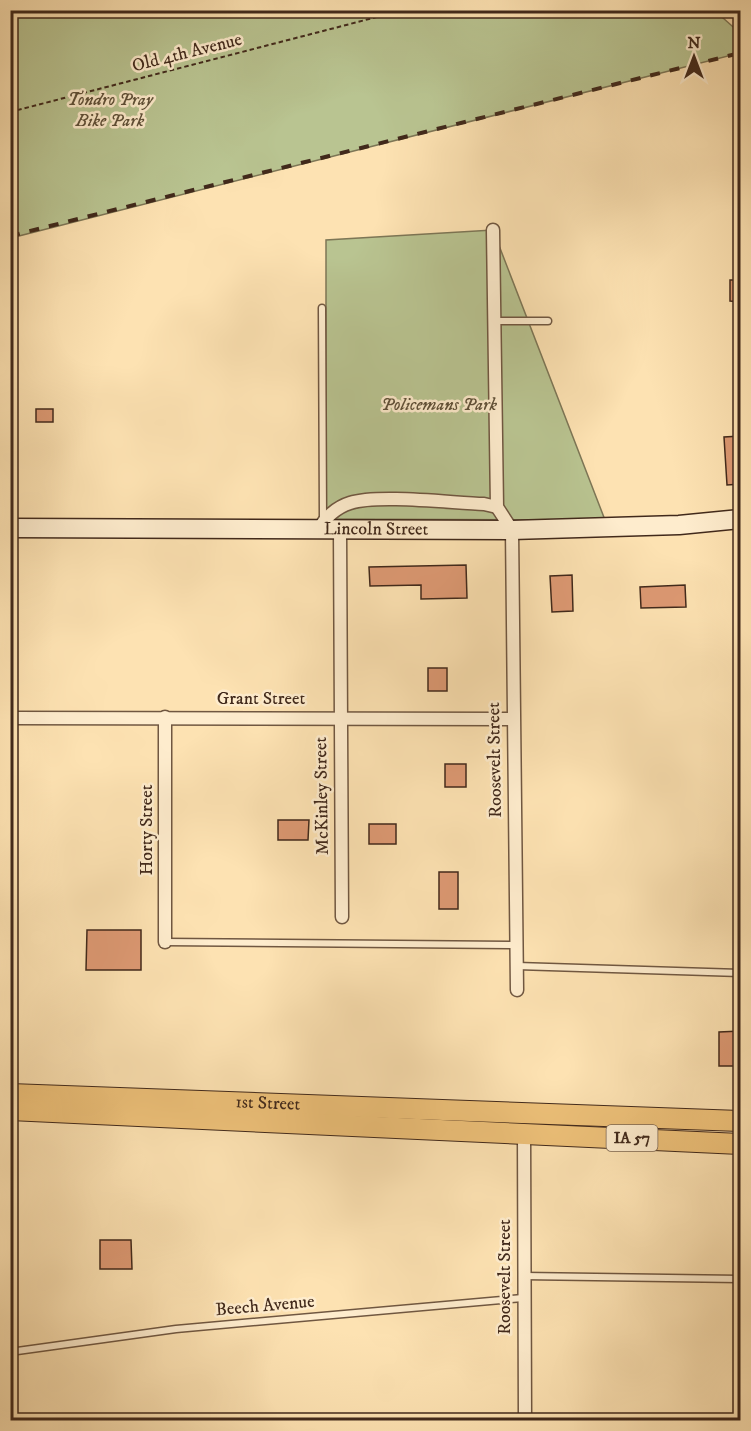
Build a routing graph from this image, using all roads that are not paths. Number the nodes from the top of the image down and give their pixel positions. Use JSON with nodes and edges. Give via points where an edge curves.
{"nodes":[{"id":1,"x":493,"y":230,"type":"dead end"},
{"id":2,"x":322,"y":308,"type":"dead end"},
{"id":3,"x":494,"y":321,"type":"junction"},
{"id":4,"x":548,"y":321,"type":"dead end"},
{"id":5,"x":497,"y":507,"type":"junction"},
{"id":6,"x":741,"y":519,"type":"edge"},
{"id":7,"x":321,"y":525,"type":"junction"},
{"id":8,"x":10,"y":528,"type":"edge"},
{"id":9,"x":340,"y":530,"type":"junction"},
{"id":10,"x":512,"y":530,"type":"junction"},
{"id":11,"x":165,"y":717,"type":"junction"},
{"id":12,"x":339,"y":717,"type":"junction"},
{"id":13,"x":10,"y":718,"type":"edge"},
{"id":14,"x":512,"y":719,"type":"junction"},
{"id":15,"x":342,"y":917,"type":"dead end"},
{"id":16,"x":165,"y":942,"type":"joint"},
{"id":17,"x":515,"y":945,"type":"junction"},
{"id":18,"x":516,"y":966,"type":"junction"},
{"id":19,"x":739,"y":974,"type":"edge"},
{"id":20,"x":517,"y":990,"type":"dead end"},
{"id":21,"x":10,"y":1094,"type":"edge"},
{"id":22,"x":10,"y":1110,"type":"edge"},
{"id":23,"x":741,"y":1121,"type":"edge"},
{"id":24,"x":525,"y":1123,"type":"junction"},
{"id":25,"x":741,"y":1144,"type":"edge"},
{"id":26,"x":522,"y":1276,"type":"junction"},
{"id":27,"x":741,"y":1279,"type":"edge"},
{"id":28,"x":523,"y":1298,"type":"junction"},
{"id":29,"x":10,"y":1352,"type":"edge"},
{"id":30,"x":525,"y":1420,"type":"edge"}],
"edges":[{"from":1,"to":3,"type":"street"},
{"from":2,"to":7,"type":"lane"},
{"from":3,"to":4,"type":"lane"},
{"from":3,"to":5,"type":"street"},
{"from":5,"to":7,"type":"street","via":[[386,500],[350,503]]},
{"from":5,"to":10,"type":"street"},
{"from":6,"to":10,"type":"main road","name":"Lincoln Street","via":[[679,525]]},
{"from":7,"to":8,"type":"main road","name":"Lincoln Street"},
{"from":7,"to":9,"type":"main road","name":"Lincoln Street"},
{"from":9,"to":10,"type":"main road","name":"Lincoln Street"},
{"from":9,"to":12,"type":"street","name":"McKinley Street"},
{"from":10,"to":14,"type":"street","name":"Roosevelt Street"},
{"from":11,"to":12,"type":"street","name":"Grant Street"},
{"from":11,"to":13,"type":"street","name":"Grant Street"},
{"from":11,"to":16,"type":"street","name":"Horty Street"},
{"from":12,"to":14,"type":"street","name":"Grant Street"},
{"from":12,"to":15,"type":"street","name":"McKinley Street"},
{"from":14,"to":17,"type":"street","name":"Roosevelt Street"},
{"from":16,"to":17,"type":"lane"},
{"from":17,"to":18,"type":"street","name":"Roosevelt Street"},
{"from":18,"to":19,"type":"lane"},
{"from":18,"to":20,"type":"street","name":"Roosevelt Street"},
{"from":21,"to":24,"type":"main road","name":"1st Street"},
{"from":22,"to":24,"type":"main road","name":"1st Street"},
{"from":23,"to":24,"type":"main road","number":"IA 57"},
{"from":24,"to":25,"type":"main road","number":"IA 57"},
{"from":24,"to":26,"type":"street","name":"Roosevelt Street"},
{"from":26,"to":27,"type":"lane"},
{"from":26,"to":28,"type":"street","name":"Roosevelt Street"},
{"from":28,"to":29,"type":"lane","name":"Beech Avenue","via":[[176,1329]]},
{"from":28,"to":30,"type":"street","name":"Roosevelt Street"}]}
